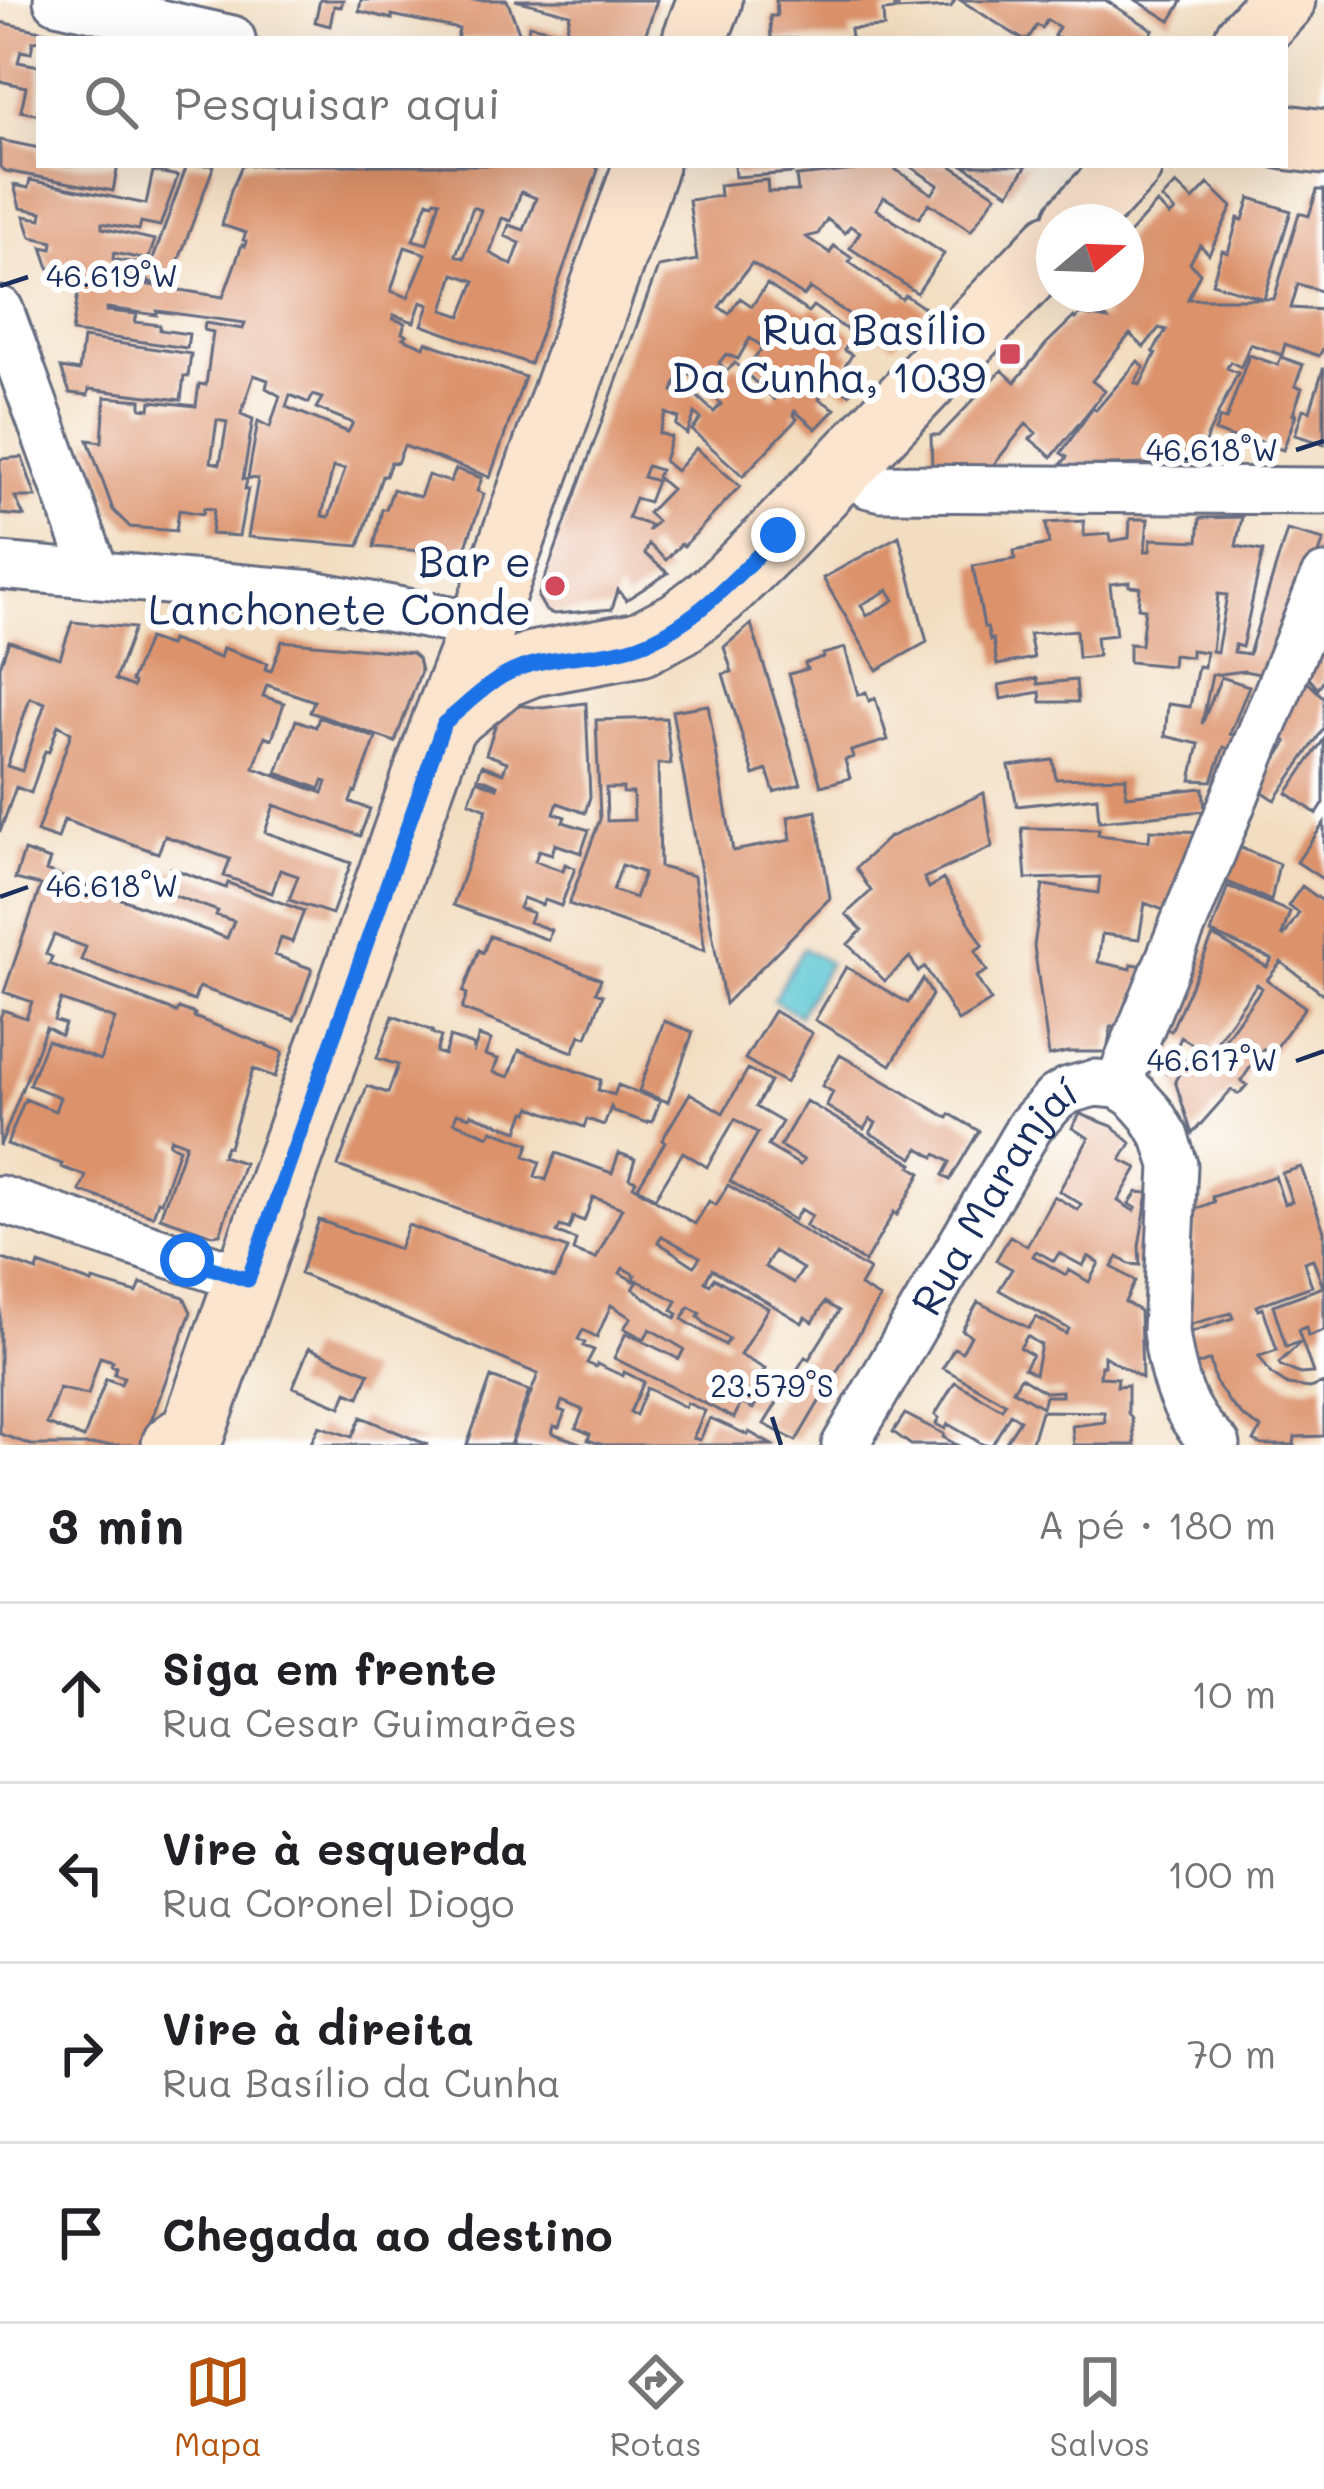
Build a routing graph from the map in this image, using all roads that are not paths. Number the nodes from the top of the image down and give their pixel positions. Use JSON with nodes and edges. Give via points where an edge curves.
{"nodes":[{"id":1,"x":57,"y":0,"type":"edge"},
{"id":2,"x":710,"y":0,"type":"edge"},
{"id":3,"x":1282,"y":0,"type":"edge"},
{"id":4,"x":219,"y":36,"type":"edge"},
{"id":5,"x":695,"y":36,"type":"edge"},
{"id":6,"x":1250,"y":36,"type":"edge"},
{"id":7,"x":1288,"y":137,"type":"edge"},
{"id":8,"x":1324,"y":142,"type":"edge"},
{"id":9,"x":645,"y":168,"type":"edge"},
{"id":10,"x":1127,"y":168,"type":"edge"},
{"id":11,"x":1093,"y":204,"type":"edge"},
{"id":12,"x":1036,"y":264,"type":"edge"},
{"id":13,"x":0,"y":310,"type":"edge"},
{"id":14,"x":844,"y":467,"type":"junction"},
{"id":15,"x":1324,"y":491,"type":"edge"},
{"id":16,"x":0,"y":566,"type":"edge"},
{"id":17,"x":96,"y":574,"type":"junction"},
{"id":18,"x":1324,"y":577,"type":"edge"},
{"id":19,"x":482,"y":626,"type":"junction"},
{"id":20,"x":610,"y":651,"type":"junction"},
{"id":21,"x":444,"y":723,"type":"junction"},
{"id":22,"x":1118,"y":1084,"type":"junction"},
{"id":23,"x":0,"y":1199,"type":"edge"},
{"id":24,"x":248,"y":1280,"type":"junction"},
{"id":25,"x":188,"y":1441,"type":"edge"},
{"id":26,"x":1215,"y":1444,"type":"edge"},
{"id":27,"x":845,"y":1445,"type":"edge"}],
"edges":[{"from":1,"to":4,"type":"street"},
{"from":2,"to":5,"type":"street"},
{"from":3,"to":6,"type":"street"},
{"from":7,"to":8,"type":"street"},
{"from":9,"to":19,"type":"street"},
{"from":10,"to":11,"type":"street"},
{"from":12,"to":14,"type":"street"},
{"from":13,"to":17,"type":"street"},
{"from":14,"to":15,"type":"street","via":[[882,488]]},
{"from":14,"to":20,"type":"street","via":[[719,593],[640,644]]},
{"from":16,"to":17,"type":"street"},
{"from":17,"to":19,"type":"street","via":[[313,594]]},
{"from":18,"to":22,"type":"street"},
{"from":19,"to":20,"type":"street"},
{"from":19,"to":21,"type":"street"},
{"from":20,"to":21,"type":"street","via":[[502,676]]},
{"from":21,"to":24,"type":"street"},
{"from":22,"to":26,"type":"street","name":"Rua Maranjaí","via":[[1151,1114],[1174,1165],[1169,1356],[1187,1411]]},
{"from":22,"to":27,"type":"street","name":"Rua Maranjaí","via":[[1070,1090],[1030,1126]]},
{"from":23,"to":24,"type":"street"},
{"from":24,"to":25,"type":"street"}]}
